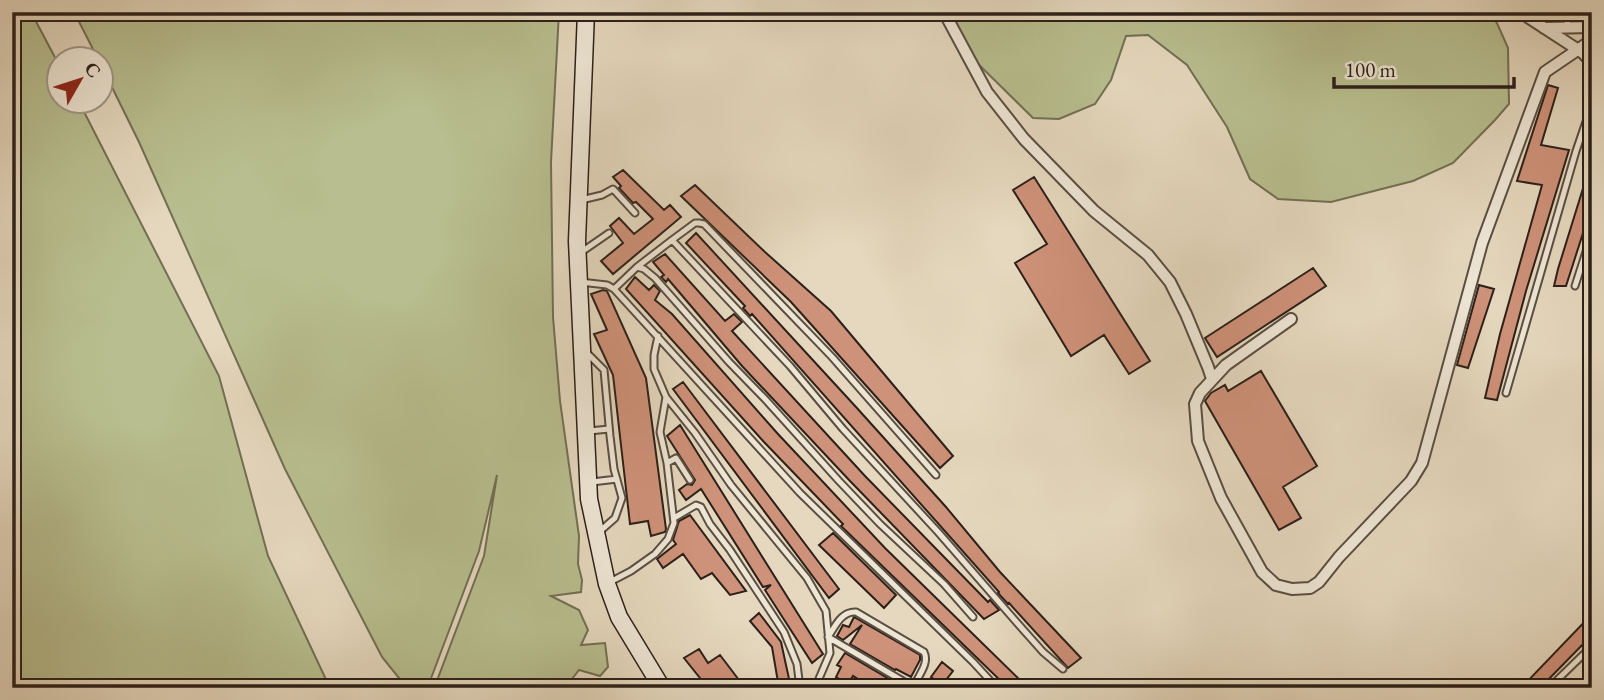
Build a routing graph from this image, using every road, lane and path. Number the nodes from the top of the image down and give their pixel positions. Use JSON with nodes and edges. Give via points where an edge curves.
{"nodes":[{"id":1,"x":586,"y":12,"type":"edge"},
{"id":2,"x":944,"y":12,"type":"edge"},
{"id":3,"x":1567,"y":12,"type":"edge"},
{"id":4,"x":1526,"y":14,"type":"edge"},
{"id":5,"x":1567,"y":27,"type":"junction"},
{"id":6,"x":1592,"y":27,"type":"edge"},
{"id":7,"x":1544,"y":28,"type":"junction"},
{"id":8,"x":1592,"y":40,"type":"edge"},
{"id":9,"x":1577,"y":50,"type":"junction"},
{"id":10,"x":1592,"y":63,"type":"edge"},
{"id":11,"x":1592,"y":104,"type":"edge"},
{"id":12,"x":578,"y":200,"type":"junction"},
{"id":13,"x":635,"y":213,"type":"dead end"},
{"id":14,"x":609,"y":233,"type":"dead end"},
{"id":15,"x":1592,"y":233,"type":"edge"},
{"id":16,"x":672,"y":240,"type":"junction"},
{"id":17,"x":577,"y":255,"type":"junction"},
{"id":18,"x":637,"y":267,"type":"junction"},
{"id":19,"x":579,"y":282,"type":"junction"},
{"id":20,"x":1575,"y":286,"type":"dead end"},
{"id":21,"x":614,"y":289,"type":"junction"},
{"id":22,"x":1291,"y":319,"type":"dead end"},
{"id":23,"x":658,"y":336,"type":"junction"},
{"id":24,"x":582,"y":347,"type":"junction"},
{"id":25,"x":1212,"y":379,"type":"junction"},
{"id":26,"x":1506,"y":393,"type":"dead end"},
{"id":27,"x":666,"y":397,"type":"junction"},
{"id":28,"x":609,"y":429,"type":"junction"},
{"id":29,"x":586,"y":431,"type":"junction"},
{"id":30,"x":667,"y":463,"type":"junction"},
{"id":31,"x":936,"y":475,"type":"dead end"},
{"id":32,"x":617,"y":479,"type":"junction"},
{"id":33,"x":691,"y":480,"type":"dead end"},
{"id":34,"x":589,"y":482,"type":"junction"},
{"id":35,"x":674,"y":518,"type":"junction"},
{"id":36,"x":597,"y":534,"type":"junction"},
{"id":37,"x":607,"y":584,"type":"junction"},
{"id":38,"x":974,"y":617,"type":"dead end"},
{"id":39,"x":828,"y":638,"type":"junction"},
{"id":40,"x":1592,"y":646,"type":"edge"},
{"id":41,"x":1063,"y":669,"type":"dead end"},
{"id":42,"x":949,"y":684,"type":"dead end"},
{"id":43,"x":913,"y":687,"type":"edge"},
{"id":44,"x":994,"y":687,"type":"edge"},
{"id":45,"x":662,"y":688,"type":"edge"},
{"id":46,"x":800,"y":688,"type":"edge"},
{"id":47,"x":815,"y":688,"type":"edge"},
{"id":48,"x":956,"y":688,"type":"edge"},
{"id":49,"x":1549,"y":688,"type":"edge"}],
"edges":[{"from":1,"to":12,"type":"street"},
{"from":2,"to":25,"type":"street","via":[[987,92],[1024,138],[1094,211],[1148,255],[1170,282]]},
{"from":3,"to":5,"type":"lane"},
{"from":4,"to":7,"type":"street"},
{"from":5,"to":6,"type":"street"},
{"from":5,"to":7,"type":"street"},
{"from":7,"to":9,"type":"street"},
{"from":8,"to":9,"type":"street"},
{"from":9,"to":10,"type":"street"},
{"from":9,"to":25,"type":"street","via":[[1545,72],[1482,243],[1422,463],[1411,481],[1310,588],[1276,585],[1262,572],[1222,498],[1198,441],[1195,404]]},
{"from":11,"to":26,"type":"lane"},
{"from":12,"to":13,"type":"lane","via":[[613,189]]},
{"from":12,"to":17,"type":"street"},
{"from":14,"to":17,"type":"lane"},
{"from":15,"to":20,"type":"lane"},
{"from":16,"to":18,"type":"lane"},
{"from":16,"to":31,"type":"lane","via":[[695,223],[704,224],[832,357]]},
{"from":16,"to":41,"type":"lane","via":[[790,366],[1018,625]]},
{"from":17,"to":19,"type":"street"},
{"from":18,"to":21,"type":"lane"},
{"from":18,"to":38,"type":"lane","via":[[655,278],[847,490]]},
{"from":19,"to":21,"type":"lane"},
{"from":19,"to":24,"type":"street"},
{"from":21,"to":23,"type":"lane"},
{"from":22,"to":25,"type":"street"},
{"from":23,"to":27,"type":"lane","via":[[654,369]]},
{"from":23,"to":44,"type":"lane","via":[[800,493]]},
{"from":24,"to":28,"type":"lane","via":[[604,370]]},
{"from":24,"to":29,"type":"street"},
{"from":27,"to":30,"type":"lane","via":[[660,432]]},
{"from":27,"to":39,"type":"lane","via":[[807,578],[826,611]]},
{"from":28,"to":29,"type":"lane"},
{"from":28,"to":32,"type":"lane"},
{"from":29,"to":34,"type":"street"},
{"from":30,"to":33,"type":"lane","via":[[676,458]]},
{"from":30,"to":35,"type":"lane"},
{"from":32,"to":34,"type":"lane"},
{"from":32,"to":36,"type":"lane","via":[[622,498],[615,518]]},
{"from":34,"to":36,"type":"street"},
{"from":35,"to":37,"type":"lane","via":[[668,539],[655,554]]},
{"from":35,"to":46,"type":"lane","via":[[696,505],[701,507],[784,632],[797,664]]},
{"from":36,"to":37,"type":"street"},
{"from":37,"to":45,"type":"street","via":[[618,617]]},
{"from":39,"to":43,"type":"lane"},
{"from":39,"to":43,"type":"lane","via":[[850,612],[889,631],[927,656]]},
{"from":39,"to":47,"type":"lane","via":[[830,653]]},
{"from":40,"to":49,"type":"lane"},
{"from":42,"to":48,"type":"lane"}]}
